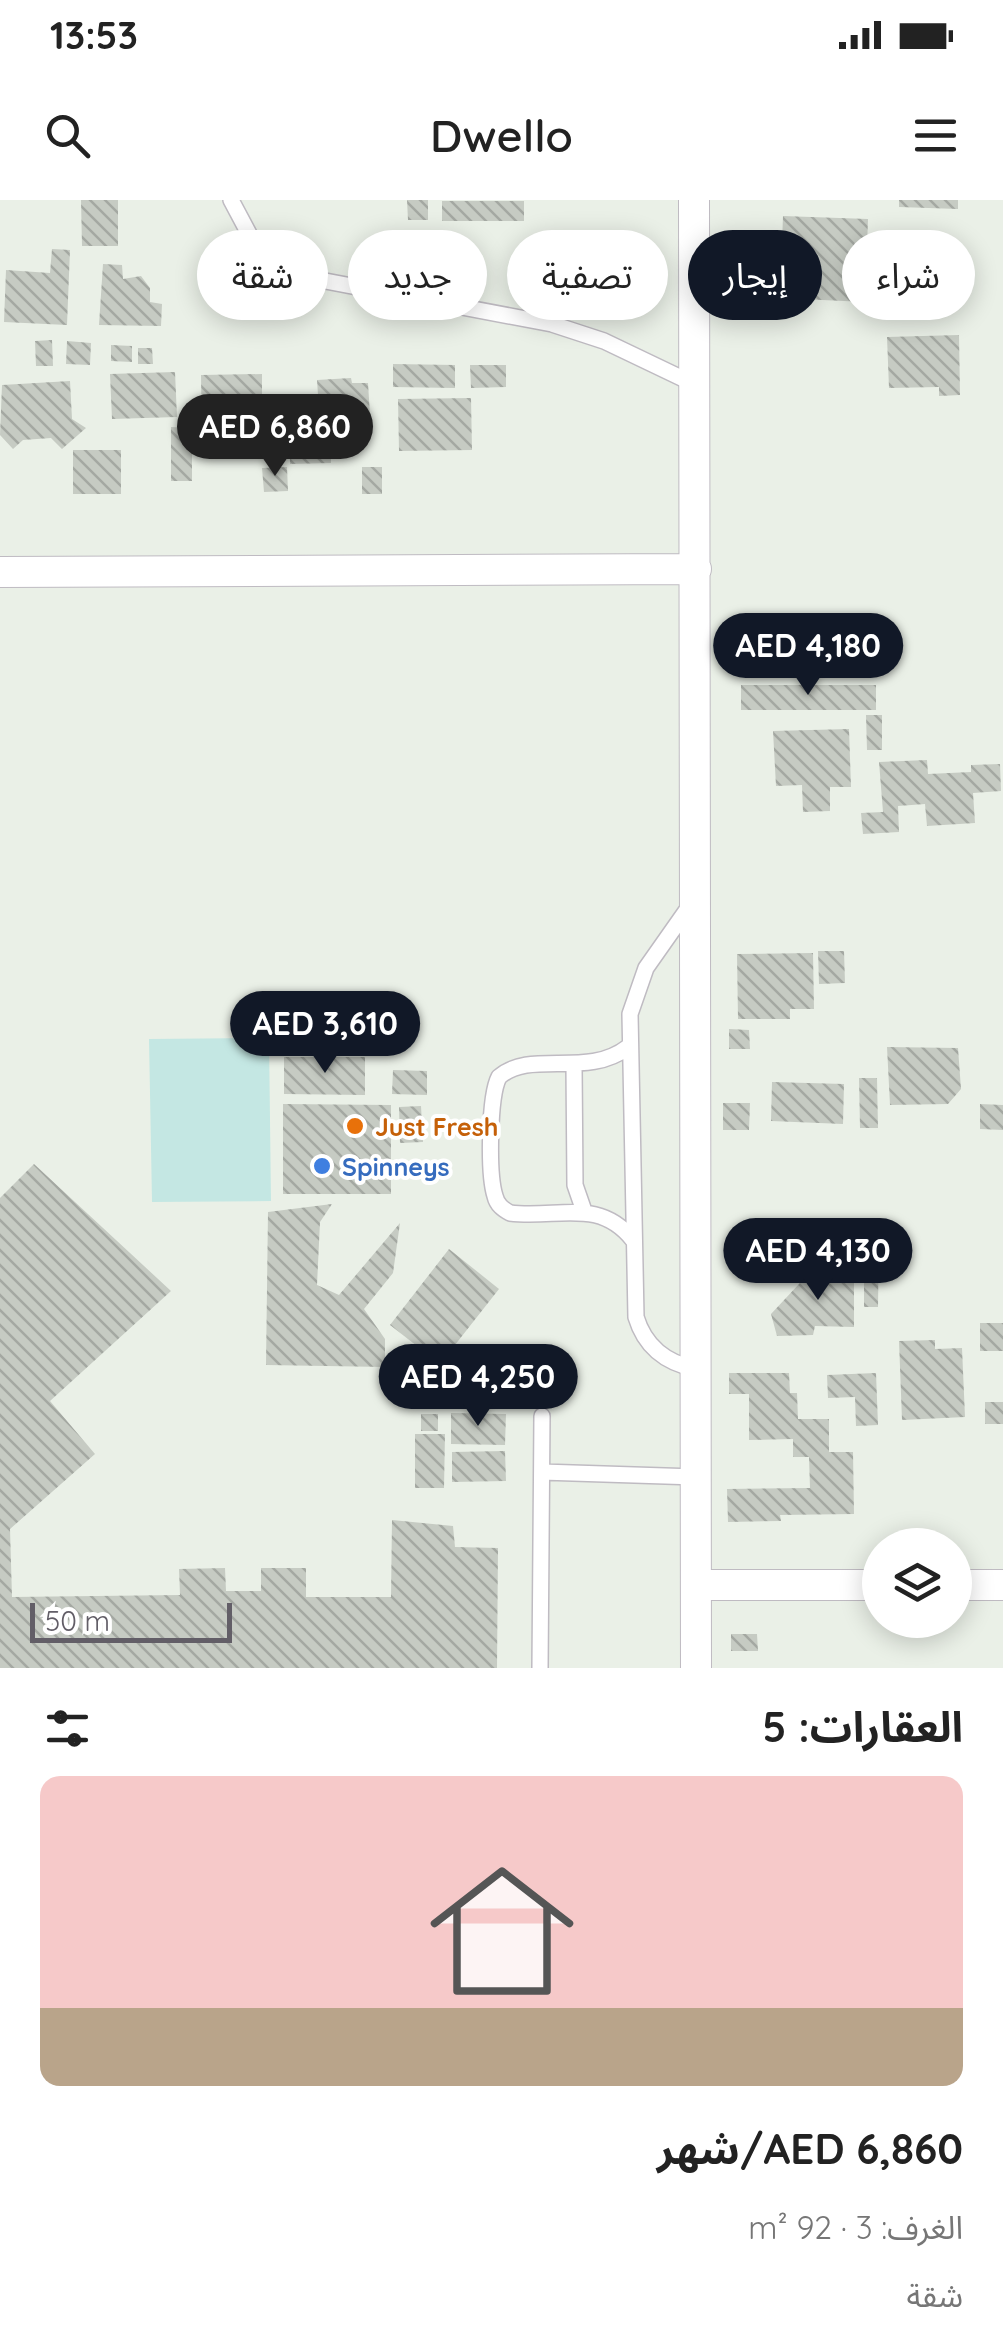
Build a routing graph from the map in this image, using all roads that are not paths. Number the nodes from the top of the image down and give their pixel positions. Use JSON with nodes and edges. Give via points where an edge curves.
{"nodes":[{"id":1,"x":231,"y":200,"type":"edge"},
{"id":2,"x":696,"y":205,"type":"edge"},
{"id":3,"x":696,"y":385,"type":"junction"},
{"id":4,"x":696,"y":570,"type":"junction"},
{"id":5,"x":0,"y":572,"type":"edge"},
{"id":6,"x":696,"y":897,"type":"junction"},
{"id":7,"x":628,"y":1047,"type":"junction"},
{"id":8,"x":574,"y":1066,"type":"junction"},
{"id":9,"x":584,"y":1211,"type":"junction"},
{"id":10,"x":633,"y":1240,"type":"junction"},
{"id":11,"x":696,"y":1369,"type":"junction"},
{"id":12,"x":542,"y":1416,"type":"dead end"},
{"id":13,"x":542,"y":1472,"type":"junction"},
{"id":14,"x":696,"y":1477,"type":"junction"},
{"id":15,"x":696,"y":1585,"type":"junction"},
{"id":16,"x":862,"y":1585,"type":"edge"},
{"id":17,"x":972,"y":1585,"type":"edge"},
{"id":18,"x":1003,"y":1585,"type":"edge"},
{"id":19,"x":540,"y":1668,"type":"edge"},
{"id":20,"x":696,"y":1668,"type":"edge"}],
"edges":[{"from":1,"to":3,"type":"lane","via":[[256,247],[299,276],[578,332]]},
{"from":2,"to":3,"type":"street"},
{"from":3,"to":4,"type":"street"},
{"from":4,"to":5,"type":"street"},
{"from":4,"to":6,"type":"street"},
{"from":6,"to":7,"type":"lane","via":[[639,982]]},
{"from":6,"to":11,"type":"street"},
{"from":7,"to":8,"type":"lane","via":[[603,1062]]},
{"from":7,"to":10,"type":"lane"},
{"from":8,"to":9,"type":"lane","via":[[575,1185]]},
{"from":8,"to":9,"type":"lane","via":[[517,1066],[498,1077],[492,1097],[494,1189],[510,1213]]},
{"from":9,"to":10,"type":"lane","via":[[617,1223]]},
{"from":10,"to":11,"type":"lane","via":[[640,1328],[663,1357]]},
{"from":11,"to":14,"type":"street"},
{"from":12,"to":13,"type":"lane"},
{"from":13,"to":14,"type":"lane"},
{"from":13,"to":19,"type":"lane"},
{"from":14,"to":15,"type":"street"},
{"from":15,"to":16,"type":"street"},
{"from":15,"to":20,"type":"street"},
{"from":17,"to":18,"type":"street"}]}
